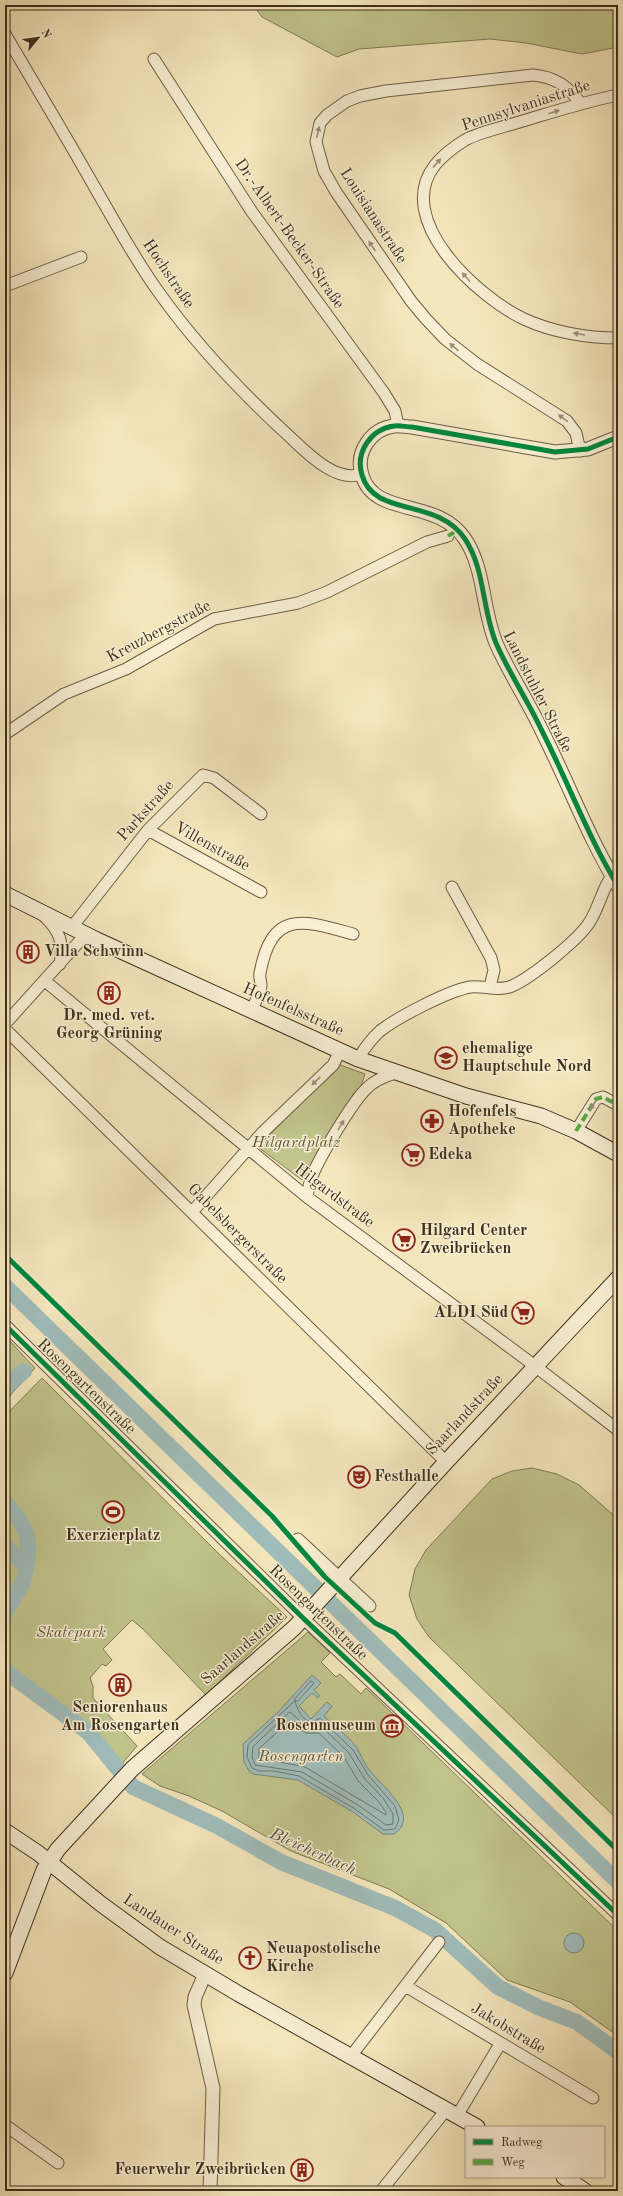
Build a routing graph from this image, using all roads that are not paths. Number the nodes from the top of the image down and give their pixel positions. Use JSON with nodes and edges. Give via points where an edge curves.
{"nodes":[{"id":1,"x":5,"y":34,"type":"edge"},
{"id":2,"x":154,"y":59,"type":"dead end"},
{"id":3,"x":618,"y":95,"type":"edge"},
{"id":4,"x":581,"y":104,"type":"junction"},
{"id":5,"x":82,"y":257,"type":"dead end"},
{"id":6,"x":5,"y":286,"type":"edge"},
{"id":7,"x":618,"y":338,"type":"edge"},
{"id":8,"x":398,"y":426,"type":"junction"},
{"id":9,"x":618,"y":438,"type":"edge"},
{"id":10,"x":580,"y":451,"type":"junction"},
{"id":11,"x":361,"y":474,"type":"junction"},
{"id":12,"x":448,"y":536,"type":"dead end"},
{"id":13,"x":5,"y":734,"type":"edge"},
{"id":14,"x":261,"y":814,"type":"dead end"},
{"id":15,"x":148,"y":830,"type":"junction"},
{"id":16,"x":615,"y":882,"type":"edge"},
{"id":17,"x":452,"y":887,"type":"dead end"},
{"id":18,"x":261,"y":892,"type":"dead end"},
{"id":19,"x":5,"y":894,"type":"edge"},
{"id":20,"x":41,"y":913,"type":"junction"},
{"id":21,"x":72,"y":927,"type":"junction"},
{"id":22,"x":86,"y":934,"type":"junction"},
{"id":23,"x":354,"y":934,"type":"dead end"},
{"id":24,"x":60,"y":964,"type":"junction"},
{"id":25,"x":45,"y":981,"type":"junction"},
{"id":26,"x":490,"y":988,"type":"junction"},
{"id":27,"x":251,"y":1011,"type":"junction"},
{"id":28,"x":5,"y":1024,"type":"edge"},
{"id":29,"x":5,"y":1029,"type":"edge"},
{"id":30,"x":340,"y":1051,"type":"junction"},
{"id":31,"x":358,"y":1060,"type":"junction"},
{"id":32,"x":396,"y":1073,"type":"junction"},
{"id":33,"x":618,"y":1106,"type":"edge"},
{"id":34,"x":576,"y":1131,"type":"junction"},
{"id":35,"x":248,"y":1148,"type":"junction"},
{"id":36,"x":618,"y":1154,"type":"edge"},
{"id":37,"x":307,"y":1197,"type":"junction"},
{"id":38,"x":192,"y":1212,"type":"junction"},
{"id":39,"x":618,"y":1278,"type":"edge"},
{"id":40,"x":5,"y":1326,"type":"edge"},
{"id":41,"x":536,"y":1366,"type":"junction"},
{"id":42,"x":618,"y":1430,"type":"edge"},
{"id":43,"x":446,"y":1462,"type":"junction"},
{"id":44,"x":298,"y":1540,"type":"dead end"},
{"id":45,"x":338,"y":1581,"type":"junction"},
{"id":46,"x":370,"y":1606,"type":"dead end"},
{"id":47,"x":303,"y":1618,"type":"junction"},
{"id":48,"x":5,"y":1831,"type":"edge"},
{"id":49,"x":49,"y":1862,"type":"junction"},
{"id":50,"x":618,"y":1915,"type":"edge"},
{"id":51,"x":439,"y":1942,"type":"dead end"},
{"id":52,"x":5,"y":1973,"type":"edge"},
{"id":53,"x":205,"y":1974,"type":"junction"},
{"id":54,"x":407,"y":1987,"type":"junction"},
{"id":55,"x":500,"y":2044,"type":"junction"},
{"id":56,"x":351,"y":2056,"type":"junction"},
{"id":57,"x":593,"y":2098,"type":"dead end"},
{"id":58,"x":452,"y":2113,"type":"junction"},
{"id":59,"x":5,"y":2125,"type":"edge"},
{"id":60,"x":475,"y":2126,"type":"edge"},
{"id":61,"x":58,"y":2163,"type":"dead end"},
{"id":62,"x":567,"y":2183,"type":"edge"},
{"id":63,"x":210,"y":2191,"type":"edge"},
{"id":64,"x":381,"y":2191,"type":"edge"},
{"id":65,"x":585,"y":2191,"type":"edge"}],
"edges":[{"from":1,"to":11,"type":"street","name":"Hochstraße","via":[[126,240],[182,324],[236,386],[317,460],[339,474],[352,477]]},
{"from":2,"to":8,"type":"street","name":"Dr.-Albert-Becker-Straße","via":[[252,212],[387,398],[395,411]]},
{"from":3,"to":4,"type":"street","name":"Pennsylvaniastraße"},
{"from":7,"to":4,"type":"street","name":"Pennsylvaniastraße","one_way":true,"via":[[585,335],[546,327],[502,308],[470,282],[442,250],[428,223],[424,207],[427,180],[434,166],[449,150],[487,132]]},
{"from":10,"to":4,"type":"street","name":"Louisianastraße","one_way":true,"via":[[576,433],[567,421],[462,353],[445,339],[411,301],[336,192],[324,171],[316,142],[320,123],[336,108],[360,96],[386,91],[533,76],[560,82]]},
{"from":5,"to":6,"type":"street"},
{"from":8,"to":10,"type":"street","via":[[540,450]]},
{"from":8,"to":11,"type":"street","via":[[381,430],[368,441],[361,454]]},
{"from":9,"to":10,"type":"street"},
{"from":11,"to":16,"type":"street","name":"Landstuhler Straße","via":[[378,497],[440,517],[450,523],[464,538],[476,562],[496,643],[542,730]]},
{"from":12,"to":13,"type":"street","name":"Kreuzbergstraße","via":[[427,542],[327,592],[298,603],[214,619],[126,669],[64,694]]},
{"from":14,"to":15,"type":"street","name":"Parkstraße","via":[[214,778],[203,775]]},
{"from":15,"to":18,"type":"street","name":"Villenstraße"},
{"from":15,"to":21,"type":"street","name":"Parkstraße"},
{"from":16,"to":26,"type":"street","via":[[605,888],[590,922],[574,941],[517,983],[504,989]]},
{"from":17,"to":26,"type":"street","via":[[491,958],[494,970]]},
{"from":19,"to":20,"type":"main road","name":"Hofenfelsstraße"},
{"from":20,"to":21,"type":"main road","name":"Hofenfelsstraße"},
{"from":20,"to":24,"type":"street","via":[[52,923],[60,936]]},
{"from":21,"to":22,"type":"main road","name":"Hofenfelsstraße"},
{"from":22,"to":24,"type":"street"},
{"from":22,"to":27,"type":"main road","name":"Hofenfelsstraße"},
{"from":23,"to":27,"type":"street","via":[[301,922],[285,927],[266,948],[259,975],[260,990]]},
{"from":24,"to":25,"type":"street"},
{"from":25,"to":28,"type":"street"},
{"from":25,"to":35,"type":"street","name":"Hilgardstraße"},
{"from":26,"to":31,"type":"street","via":[[461,989],[391,1024],[371,1040]]},
{"from":27,"to":30,"type":"main road","name":"Hofenfelsstraße"},
{"from":29,"to":38,"type":"street","name":"Gabelsbergerstraße"},
{"from":30,"to":31,"type":"main road","name":"Hofenfelsstraße"},
{"from":30,"to":35,"type":"street","one_way":true,"via":[[333,1065]]},
{"from":31,"to":32,"type":"main road","name":"Hofenfelsstraße"},
{"from":32,"to":34,"type":"main road","name":"Hofenfelsstraße","via":[[466,1096],[541,1116]]},
{"from":37,"to":32,"type":"street","one_way":true,"via":[[311,1179],[357,1098],[379,1079]]},
{"from":33,"to":34,"type":"street","one_way":true,"via":[[603,1098],[596,1100]]},
{"from":34,"to":36,"type":"main road","name":"Hofenfelsstraße"},
{"from":35,"to":37,"type":"street","name":"Hilgardstraße"},
{"from":35,"to":38,"type":"street"},
{"from":37,"to":41,"type":"street","name":"Hilgardstraße"},
{"from":38,"to":43,"type":"street","name":"Gabelsbergerstraße"},
{"from":39,"to":41,"type":"main road","name":"Saarlandstraße"},
{"from":40,"to":47,"type":"street","name":"Rosengartenstraße"},
{"from":41,"to":42,"type":"street","name":"Hilgardstraße"},
{"from":41,"to":43,"type":"main road","name":"Saarlandstraße"},
{"from":43,"to":45,"type":"main road","name":"Saarlandstraße"},
{"from":44,"to":45,"type":"street"},
{"from":45,"to":46,"type":"street"},
{"from":45,"to":47,"type":"main road","name":"Saarlandstraße"},
{"from":47,"to":49,"type":"main road","name":"Saarlandstraße","via":[[123,1778]]},
{"from":47,"to":50,"type":"street","name":"Rosengartenstraße"},
{"from":48,"to":49,"type":"main road","name":"Landauer Straße"},
{"from":49,"to":52,"type":"main road","name":"Saarlandstraße"},
{"from":49,"to":53,"type":"main road","name":"Landauer Straße","via":[[129,1925]]},
{"from":51,"to":54,"type":"street"},
{"from":53,"to":56,"type":"main road","name":"Landauer Straße"},
{"from":53,"to":63,"type":"street","via":[[194,2005],[213,2088]]},
{"from":54,"to":55,"type":"street","name":"Jakobstraße"},
{"from":54,"to":56,"type":"street"},
{"from":55,"to":57,"type":"street","name":"Jakobstraße"},
{"from":55,"to":58,"type":"street"},
{"from":56,"to":58,"type":"main road","name":"Landauer Straße"},
{"from":58,"to":60,"type":"main road","name":"Landauer Straße"},
{"from":58,"to":64,"type":"street"},
{"from":59,"to":61,"type":"street"},
{"from":62,"to":65,"type":"main road"}]}
